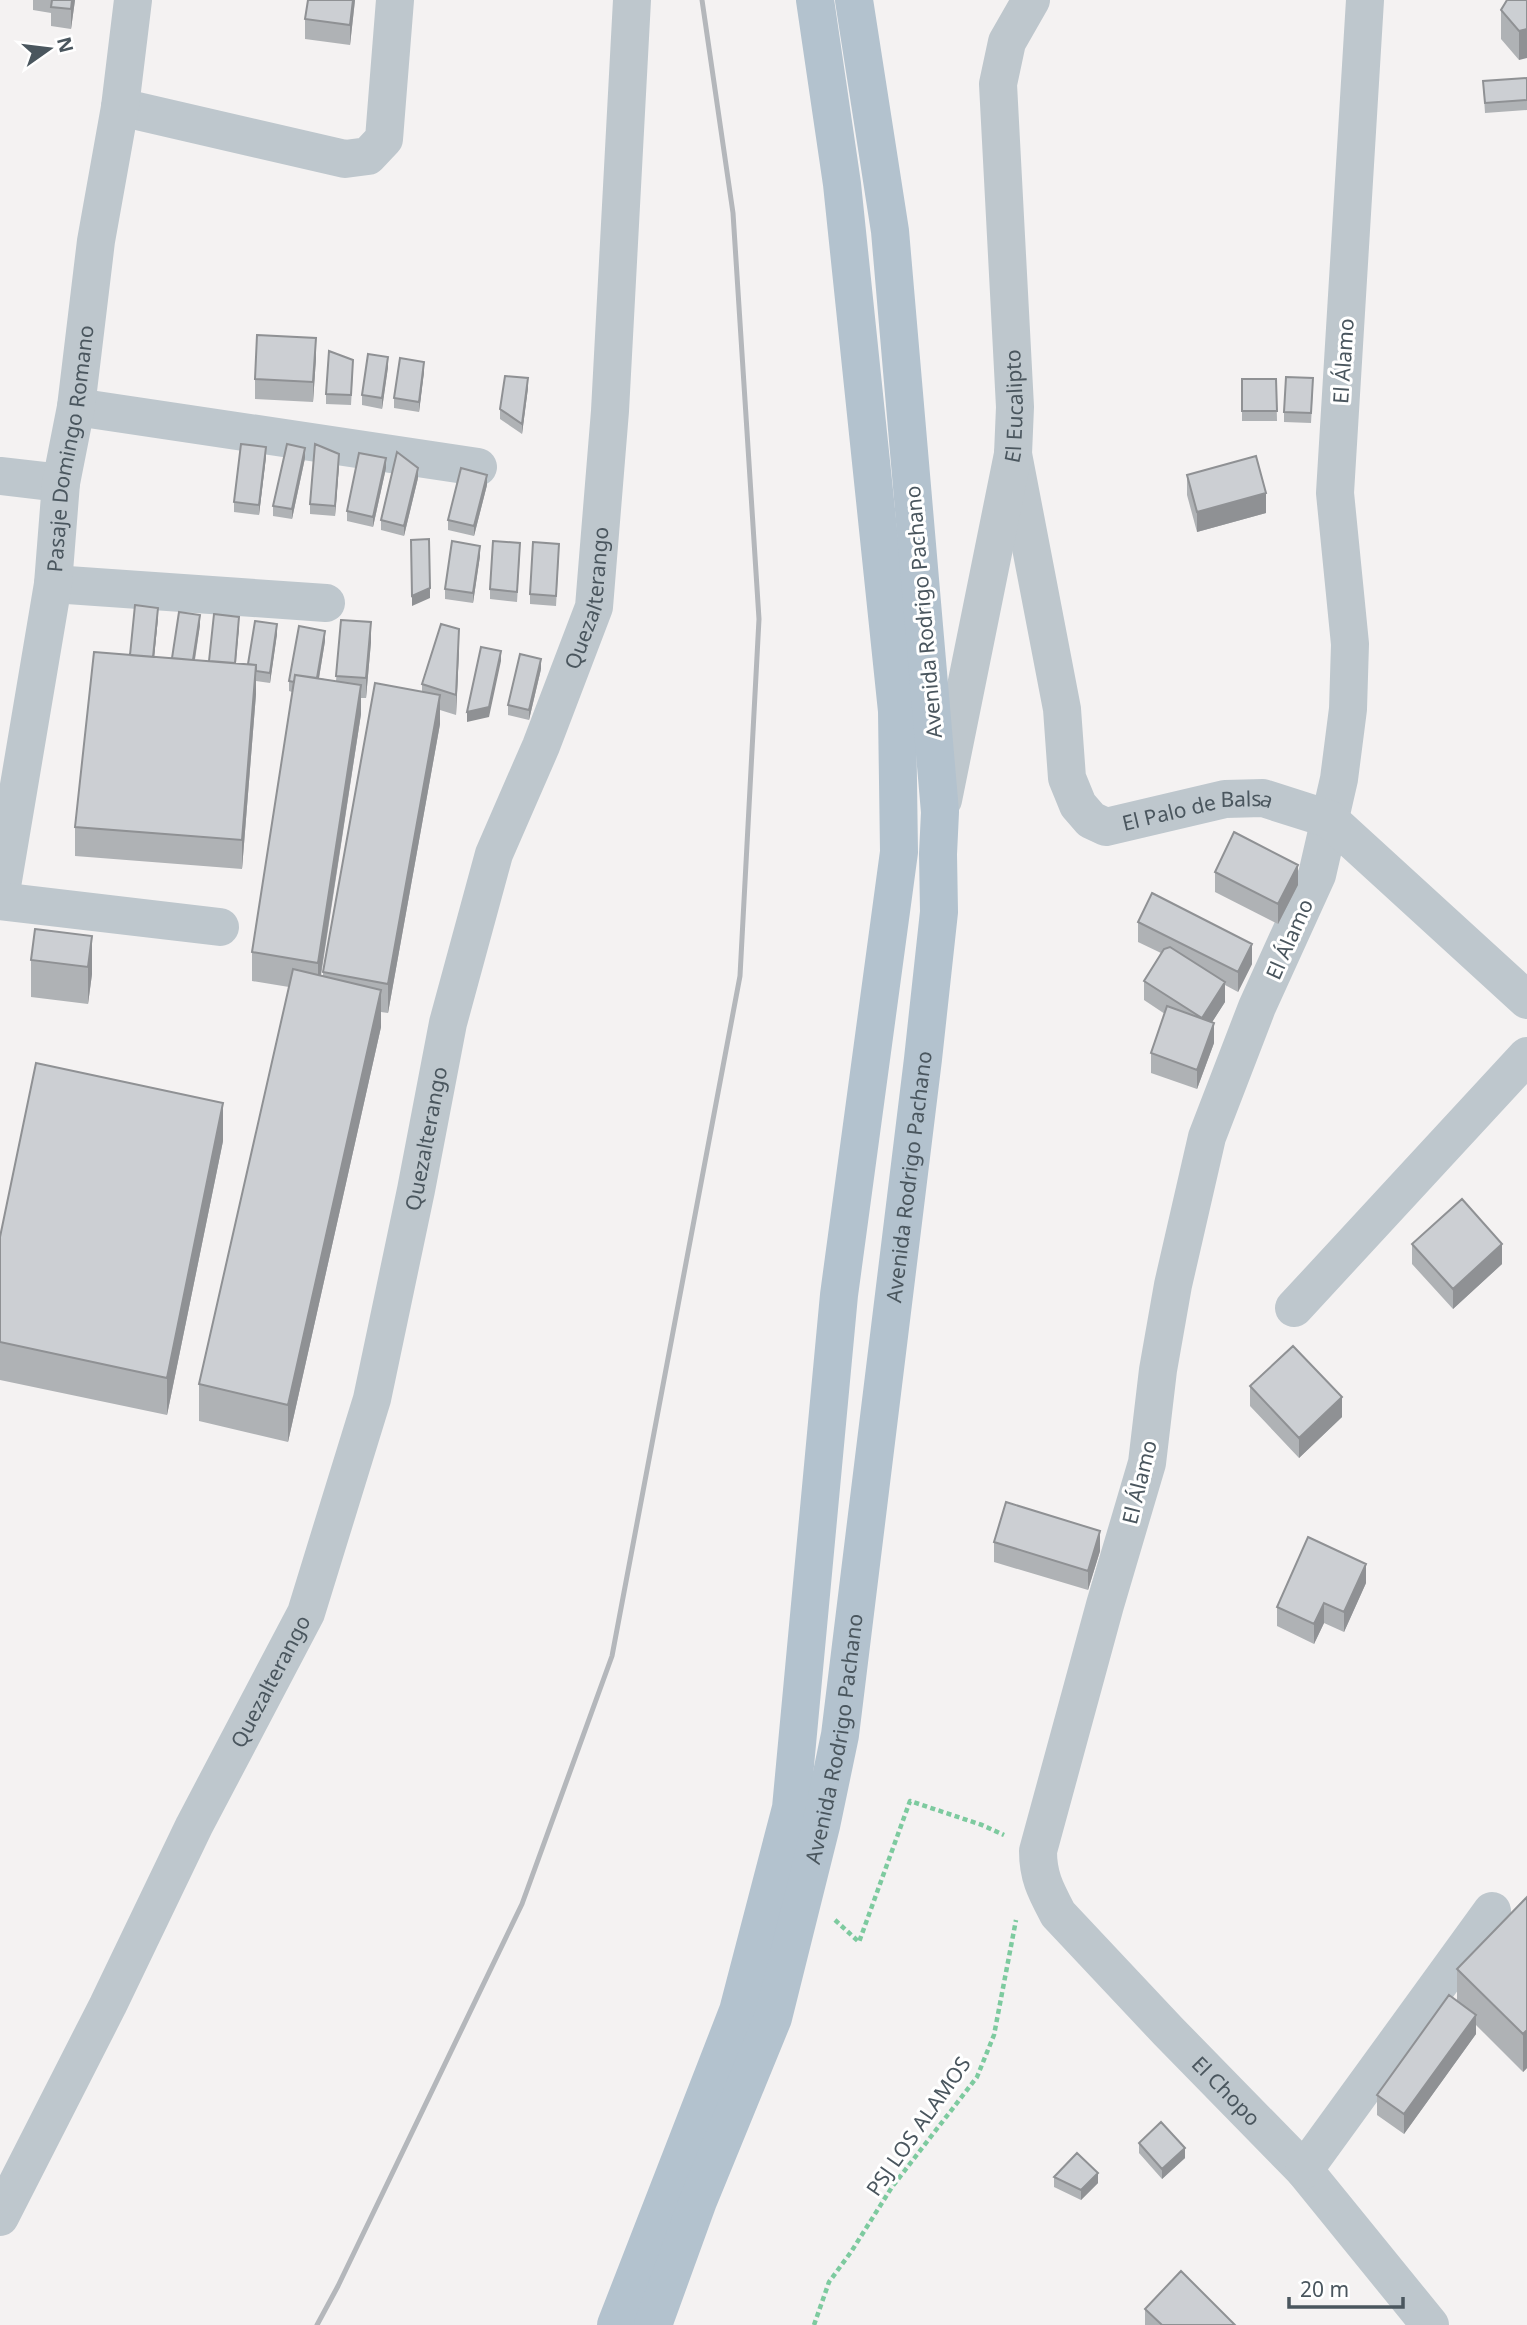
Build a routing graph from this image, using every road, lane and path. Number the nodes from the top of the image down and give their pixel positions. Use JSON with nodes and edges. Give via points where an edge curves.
{"nodes":[{"id":1,"x":133,"y":0,"type":"edge"},
{"id":2,"x":395,"y":0,"type":"edge"},
{"id":3,"x":632,"y":0,"type":"edge"},
{"id":4,"x":815,"y":0,"type":"edge"},
{"id":5,"x":854,"y":0,"type":"edge"},
{"id":6,"x":1031,"y":0,"type":"edge"},
{"id":7,"x":1365,"y":0,"type":"edge"},
{"id":8,"x":120,"y":107,"type":"junction"},
{"id":9,"x":76,"y":407,"type":"junction"},
{"id":10,"x":1013,"y":454,"type":"junction"},
{"id":11,"x":478,"y":467,"type":"dead end"},
{"id":12,"x":0,"y":476,"type":"edge"},
{"id":13,"x":61,"y":483,"type":"junction"},
{"id":14,"x":53,"y":584,"type":"junction"},
{"id":15,"x":326,"y":603,"type":"dead end"},
{"id":16,"x":940,"y":812,"type":"junction"},
{"id":17,"x":1329,"y":819,"type":"junction"},
{"id":18,"x":0,"y":900,"type":"edge"},
{"id":19,"x":220,"y":927,"type":"dead end"},
{"id":20,"x":1527,"y":1000,"type":"edge"},
{"id":21,"x":1527,"y":1056,"type":"edge"},
{"id":22,"x":1294,"y":1308,"type":"dead end"},
{"id":23,"x":1038,"y":1851,"type":"junction"},
{"id":24,"x":805,"y":1893,"type":"junction"},
{"id":25,"x":1018,"y":1909,"type":"dead end"},
{"id":26,"x":1492,"y":1911,"type":"dead end"},
{"id":27,"x":1304,"y":2169,"type":"junction"},
{"id":28,"x":0,"y":2217,"type":"edge"},
{"id":29,"x":617,"y":2325,"type":"edge"},
{"id":30,"x":653,"y":2325,"type":"edge"},
{"id":31,"x":814,"y":2325,"type":"edge"},
{"id":32,"x":1430,"y":2325,"type":"edge"}],
"edges":[{"from":1,"to":8,"type":"street","name":"Pasaje Domingo Romano"},
{"from":2,"to":8,"type":"street","via":[[384,139],[368,156],[345,159]]},
{"from":3,"to":28,"type":"street","name":"Quezalterango","via":[[610,411],[594,607],[494,854],[448,1023],[372,1399],[306,1613],[194,1826]]},
{"from":4,"to":29,"type":"main road","name":"Avenida Rodrigo Pachano","via":[[842,184],[897,711],[899,852],[839,1295],[791,1808],[738,2011]]},
{"from":5,"to":16,"type":"main road","name":"Avenida Rodrigo Pachano","via":[[890,231]]},
{"from":6,"to":10,"type":"street","name":"El Eucalipto","via":[[1007,41],[999,84],[1015,407]]},
{"from":7,"to":17,"type":"street","name":"El Álamo","via":[[1335,493],[1350,644],[1348,709]]},
{"from":8,"to":9,"type":"street","name":"Pasaje Domingo Romano","via":[[96,241]]},
{"from":9,"to":11,"type":"street"},
{"from":9,"to":13,"type":"street","name":"Pasaje Domingo Romano"},
{"from":10,"to":16,"type":"street","name":"El Eucalipto"},
{"from":10,"to":17,"type":"street","name":"El Palo de Balsa","via":[[1062,709],[1067,778],[1091,820],[1105,827],[1225,799],[1263,798]]},
{"from":12,"to":13,"type":"street"},
{"from":13,"to":14,"type":"street","name":"Pasaje Domingo Romano"},
{"from":14,"to":15,"type":"street"},
{"from":14,"to":18,"type":"street","name":"Pasaje Domingo Romano"},
{"from":16,"to":24,"type":"main road","name":"Avenida Rodrigo Pachano","via":[[939,912],[844,1707]]},
{"from":17,"to":20,"type":"street","name":"El Palo de Balsa"},
{"from":17,"to":23,"type":"street","name":"El Álamo","via":[[1317,875],[1257,1007],[1207,1137],[1173,1285],[1147,1463]]},
{"from":18,"to":19,"type":"street"},
{"from":21,"to":22,"type":"street"},
{"from":23,"to":24,"type":"path","via":[[982,1825],[910,1801],[859,1942]]},
{"from":23,"to":27,"type":"street","name":"El Chopo","via":[[1038,1870],[1058,1914]]},
{"from":24,"to":30,"type":"main road","name":"Avenida Rodrigo Pachano","via":[[774,2018],[698,2201]]},
{"from":25,"to":31,"type":"path","name":"PSJ LOS ALAMOS","via":[[994,2035],[977,2077],[892,2187],[829,2282]]},
{"from":26,"to":27,"type":"street"},
{"from":27,"to":32,"type":"street","name":"El Chopo"}]}
